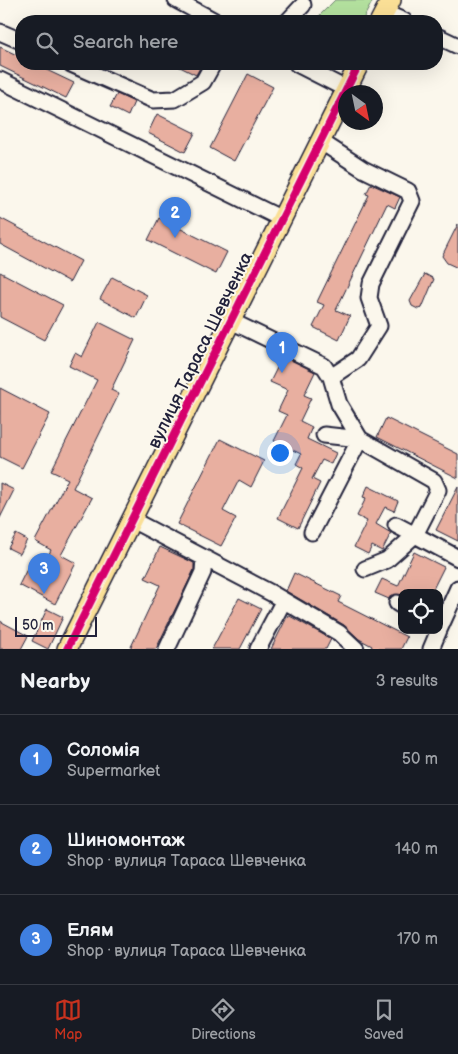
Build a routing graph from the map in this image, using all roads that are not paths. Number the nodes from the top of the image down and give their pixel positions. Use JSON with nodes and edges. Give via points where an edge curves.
{"nodes":[{"id":1,"x":176,"y":0,"type":"edge"},
{"id":2,"x":304,"y":5,"type":"dead end"},
{"id":3,"x":204,"y":15,"type":"edge"},
{"id":4,"x":294,"y":15,"type":"edge"},
{"id":5,"x":0,"y":32,"type":"edge"},
{"id":6,"x":15,"y":39,"type":"edge"},
{"id":7,"x":443,"y":39,"type":"edge"},
{"id":8,"x":458,"y":46,"type":"edge"},
{"id":9,"x":85,"y":70,"type":"edge"},
{"id":10,"x":210,"y":70,"type":"edge"},
{"id":11,"x":309,"y":70,"type":"edge"},
{"id":12,"x":356,"y":70,"type":"edge"},
{"id":13,"x":0,"y":80,"type":"edge"},
{"id":14,"x":338,"y":85,"type":"edge"},
{"id":15,"x":348,"y":85,"type":"edge"},
{"id":16,"x":338,"y":105,"type":"edge"},
{"id":17,"x":320,"y":141,"type":"junction"},
{"id":18,"x":282,"y":219,"type":"junction"},
{"id":19,"x":231,"y":320,"type":"junction"},
{"id":20,"x":331,"y":377,"type":"junction"},
{"id":21,"x":324,"y":435,"type":"dead end"},
{"id":22,"x":360,"y":439,"type":"junction"},
{"id":23,"x":132,"y":520,"type":"junction"},
{"id":24,"x":396,"y":525,"type":"dead end"},
{"id":25,"x":312,"y":532,"type":"dead end"},
{"id":26,"x":416,"y":536,"type":"junction"},
{"id":27,"x":204,"y":558,"type":"junction"},
{"id":28,"x":458,"y":558,"type":"edge"},
{"id":29,"x":365,"y":569,"type":"dead end"},
{"id":30,"x":458,"y":588,"type":"edge"},
{"id":31,"x":283,"y":602,"type":"junction"},
{"id":32,"x":443,"y":621,"type":"edge"},
{"id":33,"x":437,"y":634,"type":"edge"},
{"id":34,"x":67,"y":649,"type":"edge"},
{"id":35,"x":167,"y":649,"type":"edge"},
{"id":36,"x":258,"y":649,"type":"edge"},
{"id":37,"x":356,"y":649,"type":"edge"},
{"id":38,"x":431,"y":649,"type":"edge"}],
"edges":[{"from":1,"to":3,"type":"street"},
{"from":2,"to":4,"type":"street"},
{"from":5,"to":6,"type":"street"},
{"from":7,"to":8,"type":"street"},
{"from":9,"to":10,"type":"street","via":[[153,100],[175,99],[203,82]]},
{"from":11,"to":14,"type":"street"},
{"from":12,"to":15,"type":"main road","name":"вулиця Тараса Шевченка"},
{"from":13,"to":18,"type":"street"},
{"from":16,"to":17,"type":"main road","name":"вулиця Тараса Шевченка"},
{"from":17,"to":18,"type":"main road","name":"вулиця Тараса Шевченка"},
{"from":17,"to":20,"type":"street","via":[[363,169],[408,191],[412,201],[371,284],[369,298],[379,326],[358,360]]},
{"from":18,"to":19,"type":"main road","name":"вулиця Тараса Шевченка"},
{"from":19,"to":20,"type":"street","via":[[324,366]]},
{"from":19,"to":23,"type":"main road","name":"вулиця Тараса Шевченка"},
{"from":20,"to":22,"type":"street","via":[[339,404]]},
{"from":21,"to":22,"type":"street"},
{"from":22,"to":25,"type":"street"},
{"from":22,"to":26,"type":"street","via":[[434,481],[438,490]]},
{"from":23,"to":27,"type":"street"},
{"from":23,"to":34,"type":"main road","name":"вулиця Тараса Шевченка"},
{"from":24,"to":26,"type":"street"},
{"from":26,"to":28,"type":"street"},
{"from":26,"to":29,"type":"street","via":[[387,560]]},
{"from":27,"to":31,"type":"street"},
{"from":27,"to":35,"type":"street","via":[[203,572]]},
{"from":30,"to":32,"type":"street"},
{"from":31,"to":36,"type":"street"},
{"from":31,"to":37,"type":"street","via":[[339,634]]},
{"from":33,"to":38,"type":"street"}]}
